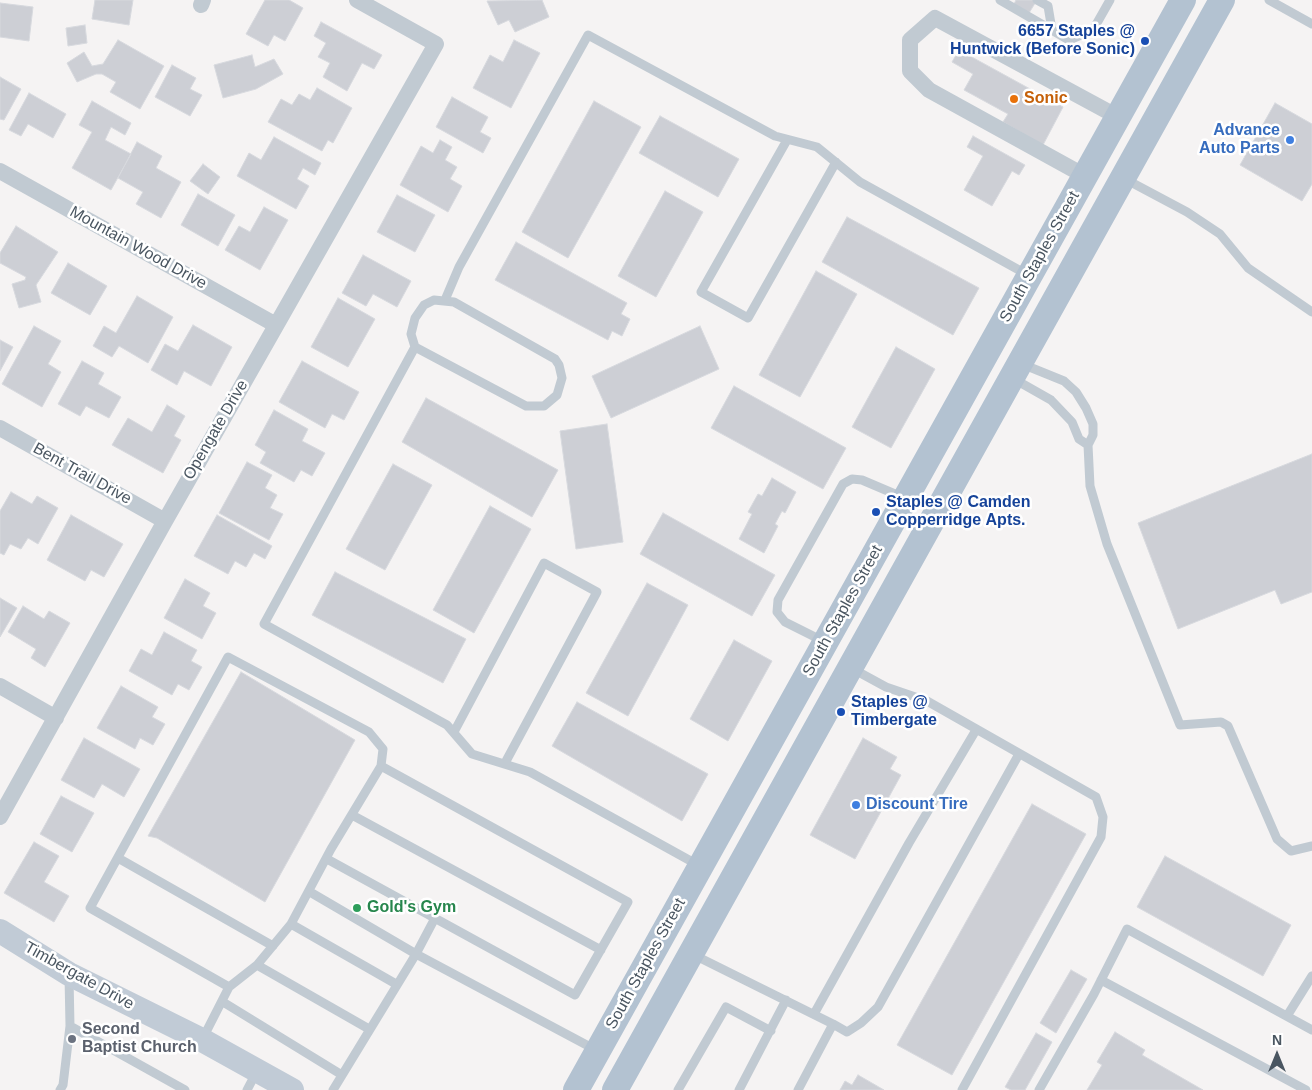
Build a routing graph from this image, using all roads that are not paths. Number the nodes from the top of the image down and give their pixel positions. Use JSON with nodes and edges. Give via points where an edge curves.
{"nodes":[{"id":1,"x":357,"y":0,"type":"edge"},
{"id":2,"x":1000,"y":0,"type":"edge"},
{"id":3,"x":1037,"y":0,"type":"edge"},
{"id":4,"x":1110,"y":0,"type":"edge"},
{"id":5,"x":1183,"y":0,"type":"edge"},
{"id":6,"x":1222,"y":0,"type":"edge"},
{"id":7,"x":1269,"y":0,"type":"edge"},
{"id":8,"x":1312,"y":24,"type":"edge"},
{"id":9,"x":1052,"y":30,"type":"junction"},
{"id":10,"x":1118,"y":117,"type":"junction"},
{"id":11,"x":788,"y":140,"type":"junction"},
{"id":12,"x":836,"y":162,"type":"junction"},
{"id":13,"x":0,"y":171,"type":"edge"},
{"id":14,"x":1085,"y":176,"type":"junction"},
{"id":15,"x":1123,"y":178,"type":"junction"},
{"id":16,"x":1030,"y":276,"type":"junction"},
{"id":17,"x":445,"y":300,"type":"junction"},
{"id":18,"x":1012,"y":307,"type":"junction"},
{"id":19,"x":1312,"y":312,"type":"edge"},
{"id":20,"x":276,"y":325,"type":"junction"},
{"id":21,"x":415,"y":347,"type":"junction"},
{"id":22,"x":1016,"y":370,"type":"junction"},
{"id":23,"x":971,"y":381,"type":"junction"},
{"id":24,"x":0,"y":428,"type":"edge"},
{"id":25,"x":1088,"y":445,"type":"junction"},
{"id":26,"x":968,"y":456,"type":"junction"},
{"id":27,"x":906,"y":498,"type":"junction"},
{"id":28,"x":165,"y":521,"type":"junction"},
{"id":29,"x":825,"y":643,"type":"junction"},
{"id":30,"x":850,"y":668,"type":"junction"},
{"id":31,"x":0,"y":686,"type":"edge"},
{"id":32,"x":56,"y":718,"type":"junction"},
{"id":33,"x":976,"y":730,"type":"junction"},
{"id":34,"x":454,"y":732,"type":"junction"},
{"id":35,"x":1019,"y":754,"type":"junction"},
{"id":36,"x":505,"y":763,"type":"junction"},
{"id":37,"x":381,"y":766,"type":"junction"},
{"id":38,"x":352,"y":815,"type":"junction"},
{"id":39,"x":0,"y":818,"type":"edge"},
{"id":40,"x":1312,"y":846,"type":"edge"},
{"id":41,"x":118,"y":858,"type":"junction"},
{"id":42,"x":327,"y":859,"type":"junction"},
{"id":43,"x":701,"y":866,"type":"junction"},
{"id":44,"x":310,"y":892,"type":"junction"},
{"id":45,"x":435,"y":918,"type":"junction"},
{"id":46,"x":291,"y":924,"type":"junction"},
{"id":47,"x":0,"y":931,"type":"edge"},
{"id":48,"x":273,"y":946,"type":"junction"},
{"id":49,"x":601,"y":950,"type":"junction"},
{"id":50,"x":416,"y":954,"type":"junction"},
{"id":51,"x":691,"y":954,"type":"junction"},
{"id":52,"x":258,"y":965,"type":"junction"},
{"id":53,"x":69,"y":974,"type":"junction"},
{"id":54,"x":1312,"y":976,"type":"edge"},
{"id":55,"x":1101,"y":980,"type":"junction"},
{"id":56,"x":396,"y":984,"type":"junction"},
{"id":57,"x":229,"y":987,"type":"junction"},
{"id":58,"x":786,"y":1000,"type":"junction"},
{"id":59,"x":223,"y":1002,"type":"junction"},
{"id":60,"x":814,"y":1014,"type":"junction"},
{"id":61,"x":1287,"y":1016,"type":"junction"},
{"id":62,"x":833,"y":1024,"type":"junction"},
{"id":63,"x":70,"y":1026,"type":"junction"},
{"id":64,"x":369,"y":1029,"type":"junction"},
{"id":65,"x":1312,"y":1030,"type":"edge"},
{"id":66,"x":771,"y":1031,"type":"junction"},
{"id":67,"x":202,"y":1040,"type":"junction"},
{"id":68,"x":598,"y":1051,"type":"junction"},
{"id":69,"x":342,"y":1074,"type":"junction"},
{"id":70,"x":252,"y":1080,"type":"edge"},
{"id":71,"x":680,"y":1089,"type":"edge"},
{"id":72,"x":60,"y":1090,"type":"edge"},
{"id":73,"x":185,"y":1090,"type":"edge"},
{"id":74,"x":292,"y":1090,"type":"edge"},
{"id":75,"x":333,"y":1090,"type":"edge"},
{"id":76,"x":576,"y":1090,"type":"edge"},
{"id":77,"x":615,"y":1090,"type":"edge"},
{"id":78,"x":739,"y":1090,"type":"edge"},
{"id":79,"x":798,"y":1090,"type":"edge"},
{"id":80,"x":962,"y":1090,"type":"edge"},
{"id":81,"x":1039,"y":1090,"type":"edge"},
{"id":82,"x":1306,"y":1090,"type":"edge"}],
"edges":[{"from":1,"to":20,"type":"street","name":"Opengate Drive","via":[[436,44]]},
{"from":2,"to":9,"type":"lane"},
{"from":3,"to":9,"type":"lane","via":[[1048,6]]},
{"from":4,"to":9,"type":"lane","via":[[1093,30],[1069,40]]},
{"from":5,"to":10,"type":"main road","name":"South Staples Street"},
{"from":6,"to":15,"type":"main road","name":"South Staples Street"},
{"from":7,"to":8,"type":"lane"},
{"from":10,"to":14,"type":"main road","name":"South Staples Street"},
{"from":10,"to":14,"type":"street","via":[[935,18],[910,40],[910,71],[929,90]]},
{"from":11,"to":12,"type":"lane","via":[[811,144]]},
{"from":11,"to":12,"type":"lane","via":[[701,292],[748,318]]},
{"from":11,"to":17,"type":"lane","via":[[767,132],[588,35],[459,267]]},
{"from":12,"to":16,"type":"lane","via":[[860,182]]},
{"from":13,"to":20,"type":"street","name":"Mountain Wood Drive"},
{"from":14,"to":16,"type":"main road","name":"South Staples Street"},
{"from":15,"to":19,"type":"lane","via":[[1187,212],[1220,234],[1248,268]]},
{"from":15,"to":22,"type":"main road","name":"South Staples Street"},
{"from":16,"to":18,"type":"main road","name":"South Staples Street"},
{"from":17,"to":21,"type":"lane","via":[[428,302],[419,311],[410,334]]},
{"from":17,"to":21,"type":"lane","via":[[555,359],[562,378],[557,395],[544,406],[526,406]]},
{"from":18,"to":22,"type":"main road","via":[[1008,347],[1002,364],[1004,370]]},
{"from":18,"to":23,"type":"main road","name":"South Staples Street"},
{"from":20,"to":28,"type":"street","name":"Opengate Drive"},
{"from":21,"to":34,"type":"lane","via":[[264,624],[447,725]]},
{"from":22,"to":25,"type":"lane","via":[[1051,400],[1072,422],[1079,439]]},
{"from":22,"to":25,"type":"lane","via":[[1064,381],[1076,392],[1093,424]]},
{"from":22,"to":26,"type":"main road","name":"South Staples Street"},
{"from":23,"to":26,"type":"main road","via":[[981,386],[983,392]]},
{"from":23,"to":27,"type":"main road","name":"South Staples Street"},
{"from":24,"to":28,"type":"street","name":"Bent Trail Drive"},
{"from":25,"to":40,"type":"lane","via":[[1090,486],[1106,544],[1180,725],[1221,722],[1228,726],[1277,839],[1290,852]]},
{"from":26,"to":30,"type":"main road","name":"South Staples Street"},
{"from":27,"to":29,"type":"main road","name":"South Staples Street"},
{"from":27,"to":29,"type":"lane","via":[[862,480],[852,479],[843,484],[778,600],[777,612],[785,622]]},
{"from":28,"to":32,"type":"street","name":"Opengate Drive"},
{"from":29,"to":43,"type":"main road","name":"South Staples Street"},
{"from":30,"to":33,"type":"lane","via":[[886,687],[926,701]]},
{"from":30,"to":51,"type":"main road","name":"South Staples Street"},
{"from":31,"to":32,"type":"street"},
{"from":32,"to":39,"type":"street","name":"Opengate Drive"},
{"from":33,"to":35,"type":"lane"},
{"from":33,"to":60,"type":"lane"},
{"from":34,"to":36,"type":"lane","via":[[472,754]]},
{"from":34,"to":36,"type":"lane","via":[[544,563],[597,592]]},
{"from":35,"to":62,"type":"lane","via":[[878,1007],[862,1024],[847,1032]]},
{"from":35,"to":80,"type":"lane","via":[[1096,797],[1103,817],[1101,837]]},
{"from":36,"to":43,"type":"lane","via":[[530,772]]},
{"from":37,"to":38,"type":"lane"},
{"from":37,"to":41,"type":"lane","via":[[383,749],[369,732],[228,657]]},
{"from":37,"to":49,"type":"lane","via":[[628,902]]},
{"from":38,"to":42,"type":"lane"},
{"from":38,"to":49,"type":"lane"},
{"from":41,"to":48,"type":"lane"},
{"from":41,"to":57,"type":"lane","via":[[90,908]]},
{"from":42,"to":44,"type":"lane"},
{"from":42,"to":45,"type":"lane"},
{"from":43,"to":68,"type":"main road","name":"South Staples Street"},
{"from":44,"to":46,"type":"lane"},
{"from":44,"to":50,"type":"lane"},
{"from":45,"to":49,"type":"lane","via":[[576,995]]},
{"from":45,"to":50,"type":"lane"},
{"from":46,"to":48,"type":"lane"},
{"from":46,"to":56,"type":"lane"},
{"from":47,"to":53,"type":"street","name":"Timbergate Drive"},
{"from":48,"to":52,"type":"lane"},
{"from":50,"to":56,"type":"lane"},
{"from":50,"to":68,"type":"lane"},
{"from":51,"to":58,"type":"lane"},
{"from":51,"to":77,"type":"main road","name":"South Staples Street"},
{"from":52,"to":57,"type":"lane"},
{"from":52,"to":64,"type":"lane"},
{"from":53,"to":63,"type":"lane"},
{"from":53,"to":67,"type":"street","name":"Timbergate Drive"},
{"from":54,"to":61,"type":"lane"},
{"from":55,"to":61,"type":"lane","via":[[1127,928]]},
{"from":55,"to":81,"type":"lane"},
{"from":55,"to":82,"type":"lane"},
{"from":56,"to":64,"type":"lane"},
{"from":57,"to":59,"type":"lane"},
{"from":58,"to":60,"type":"lane"},
{"from":58,"to":66,"type":"lane"},
{"from":59,"to":67,"type":"lane"},
{"from":59,"to":69,"type":"lane"},
{"from":60,"to":62,"type":"lane"},
{"from":61,"to":65,"type":"lane"},
{"from":62,"to":79,"type":"lane"},
{"from":63,"to":72,"type":"lane"},
{"from":63,"to":73,"type":"lane"},
{"from":64,"to":69,"type":"lane"},
{"from":66,"to":71,"type":"lane","via":[[726,1007]]},
{"from":66,"to":78,"type":"lane"},
{"from":67,"to":70,"type":"street","name":"Timbergate Drive"},
{"from":68,"to":76,"type":"main road","name":"South Staples Street"},
{"from":69,"to":75,"type":"lane"},
{"from":70,"to":74,"type":"street","name":"Timbergate Drive"}]}
